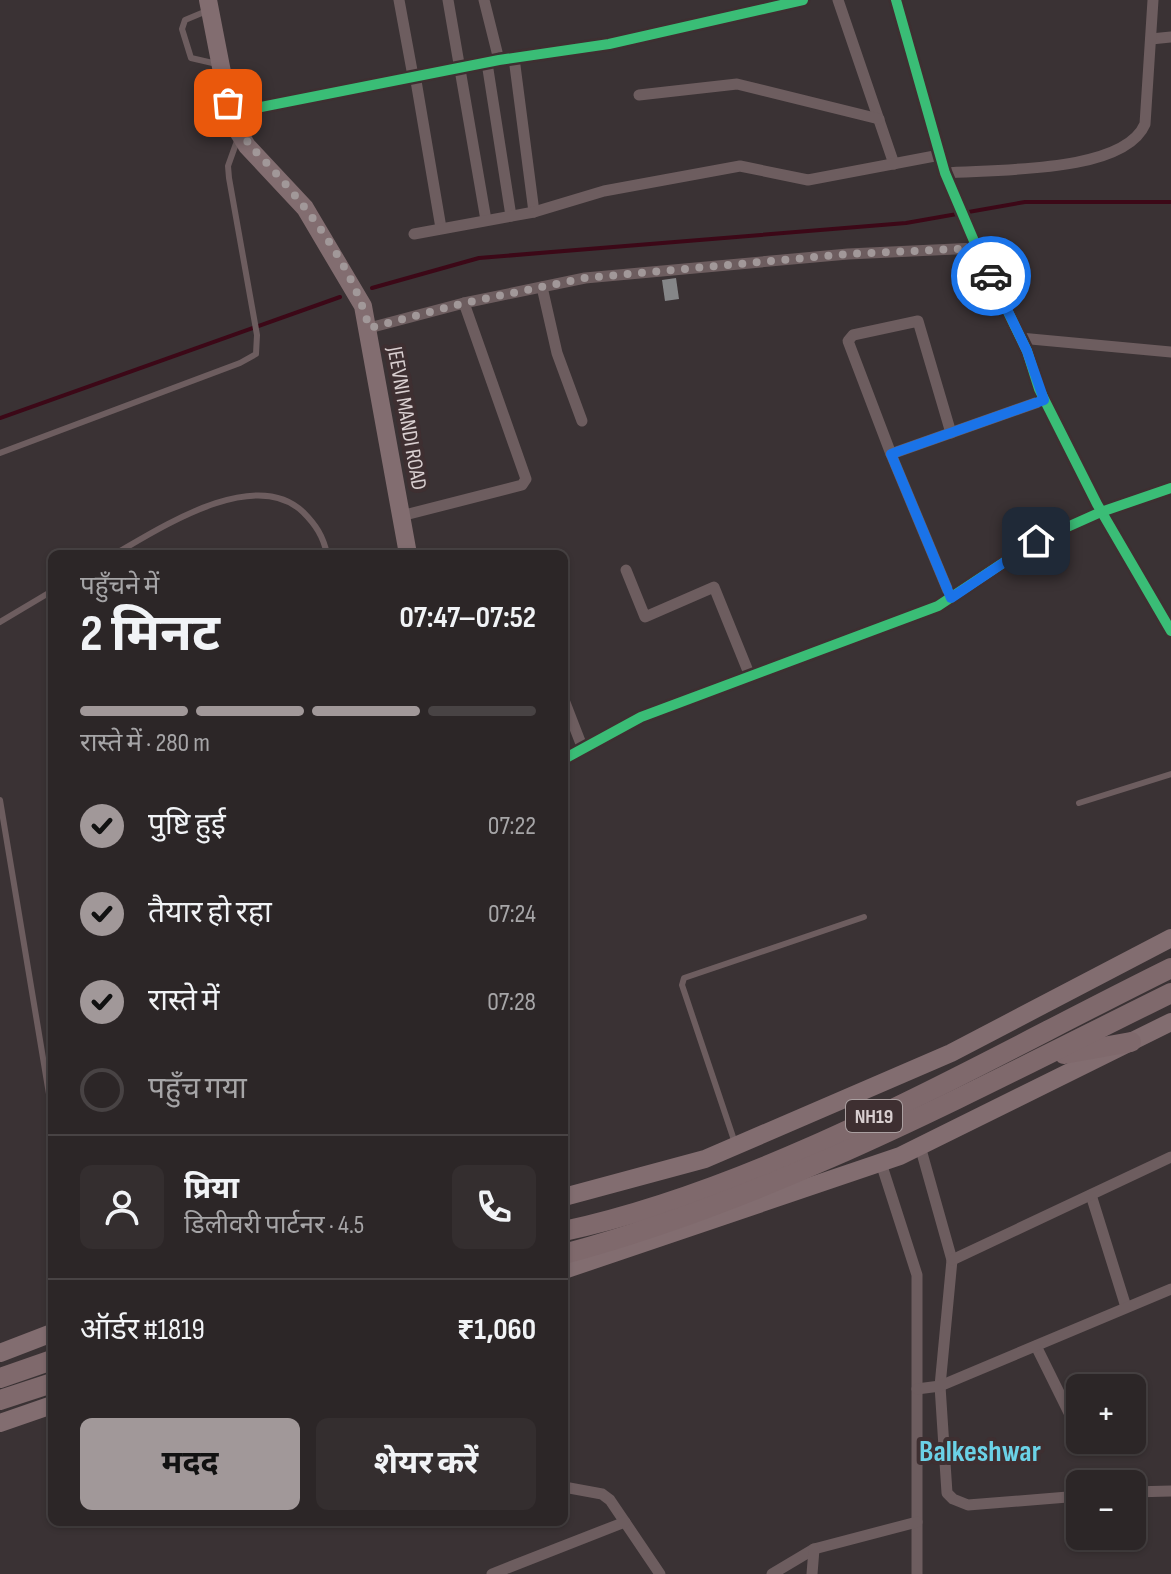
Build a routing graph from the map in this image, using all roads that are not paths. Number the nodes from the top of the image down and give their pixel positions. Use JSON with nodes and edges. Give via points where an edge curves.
{"nodes":[{"id":1,"x":399,"y":0,"type":"edge"},
{"id":2,"x":448,"y":0,"type":"edge"},
{"id":3,"x":484,"y":0,"type":"edge"},
{"id":4,"x":803,"y":0,"type":"edge"},
{"id":5,"x":838,"y":0,"type":"edge"},
{"id":6,"x":896,"y":0,"type":"edge"},
{"id":7,"x":1153,"y":0,"type":"edge"},
{"id":8,"x":209,"y":5,"type":"edge"},
{"id":9,"x":1171,"y":37,"type":"edge"},
{"id":10,"x":1151,"y":39,"type":"junction"},
{"id":11,"x":514,"y":58,"type":"junction"},
{"id":12,"x":493,"y":62,"type":"junction"},
{"id":13,"x":220,"y":64,"type":"junction"},
{"id":14,"x":461,"y":67,"type":"junction"},
{"id":15,"x":414,"y":76,"type":"junction"},
{"id":16,"x":639,"y":95,"type":"dead end"},
{"id":17,"x":228,"y":103,"type":"junction"},
{"id":18,"x":879,"y":119,"type":"junction"},
{"id":19,"x":239,"y":133,"type":"junction"},
{"id":20,"x":940,"y":155,"type":"junction"},
{"id":21,"x":894,"y":164,"type":"junction"},
{"id":22,"x":945,"y":173,"type":"junction"},
{"id":23,"x":534,"y":212,"type":"junction"},
{"id":24,"x":511,"y":216,"type":"junction"},
{"id":25,"x":486,"y":220,"type":"junction"},
{"id":26,"x":441,"y":228,"type":"junction"},
{"id":27,"x":414,"y":234,"type":"dead end"},
{"id":28,"x":977,"y":248,"type":"junction"},
{"id":29,"x":542,"y":287,"type":"junction"},
{"id":30,"x":464,"y":303,"type":"junction"},
{"id":31,"x":369,"y":328,"type":"junction"},
{"id":32,"x":1020,"y":338,"type":"junction"},
{"id":33,"x":1171,"y":352,"type":"edge"},
{"id":34,"x":1044,"y":400,"type":"junction"},
{"id":35,"x":582,"y":421,"type":"dead end"},
{"id":36,"x":951,"y":433,"type":"junction"},
{"id":37,"x":0,"y":453,"type":"edge"},
{"id":38,"x":891,"y":454,"type":"junction"},
{"id":39,"x":1171,"y":488,"type":"edge"},
{"id":40,"x":1101,"y":512,"type":"junction"},
{"id":41,"x":401,"y":516,"type":"junction"},
{"id":42,"x":122,"y":550,"type":"edge"},
{"id":43,"x":326,"y":550,"type":"edge"},
{"id":44,"x":407,"y":550,"type":"edge"},
{"id":45,"x":626,"y":570,"type":"dead end"},
{"id":46,"x":48,"y":593,"type":"edge"},
{"id":47,"x":951,"y":598,"type":"junction"},
{"id":48,"x":0,"y":622,"type":"edge"},
{"id":49,"x":1169,"y":623,"type":"edge"},
{"id":50,"x":750,"y":676,"type":"junction"},
{"id":51,"x":568,"y":710,"type":"edge"},
{"id":52,"x":583,"y":749,"type":"junction"},
{"id":53,"x":568,"y":757,"type":"edge"},
{"id":54,"x":1171,"y":774,"type":"edge"},
{"id":55,"x":0,"y":800,"type":"edge"},
{"id":56,"x":1079,"y":803,"type":"dead end"},
{"id":57,"x":864,"y":917,"type":"dead end"},
{"id":58,"x":1171,"y":938,"type":"edge"},
{"id":59,"x":1171,"y":968,"type":"edge"},
{"id":60,"x":1171,"y":993,"type":"edge"},
{"id":61,"x":1171,"y":1022,"type":"edge"},
{"id":62,"x":1131,"y":1042,"type":"junction"},
{"id":63,"x":1036,"y":1059,"type":"junction"},
{"id":64,"x":48,"y":1088,"type":"edge"},
{"id":65,"x":735,"y":1144,"type":"junction"},
{"id":66,"x":920,"y":1146,"type":"junction"},
{"id":67,"x":1171,"y":1157,"type":"edge"},
{"id":68,"x":881,"y":1163,"type":"junction"},
{"id":69,"x":1091,"y":1195,"type":"junction"},
{"id":70,"x":568,"y":1196,"type":"edge"},
{"id":71,"x":568,"y":1230,"type":"edge"},
{"id":72,"x":568,"y":1253,"type":"edge"},
{"id":73,"x":952,"y":1260,"type":"junction"},
{"id":74,"x":568,"y":1269,"type":"edge"},
{"id":75,"x":1171,"y":1289,"type":"edge"},
{"id":76,"x":1126,"y":1307,"type":"junction"},
{"id":77,"x":48,"y":1335,"type":"edge"},
{"id":78,"x":1036,"y":1346,"type":"junction"},
{"id":79,"x":0,"y":1353,"type":"edge"},
{"id":80,"x":48,"y":1361,"type":"edge"},
{"id":81,"x":0,"y":1378,"type":"edge"},
{"id":82,"x":48,"y":1384,"type":"edge"},
{"id":83,"x":940,"y":1386,"type":"junction"},
{"id":84,"x":917,"y":1389,"type":"junction"},
{"id":85,"x":1,"y":1399,"type":"edge"},
{"id":86,"x":48,"y":1406,"type":"edge"},
{"id":87,"x":1066,"y":1407,"type":"edge"},
{"id":88,"x":0,"y":1423,"type":"edge"},
{"id":89,"x":568,"y":1488,"type":"edge"},
{"id":90,"x":1171,"y":1491,"type":"edge"},
{"id":91,"x":1146,"y":1492,"type":"edge"},
{"id":92,"x":1066,"y":1497,"type":"edge"},
{"id":93,"x":625,"y":1522,"type":"junction"},
{"id":94,"x":917,"y":1522,"type":"junction"},
{"id":95,"x":814,"y":1549,"type":"junction"},
{"id":96,"x":492,"y":1574,"type":"edge"},
{"id":97,"x":660,"y":1574,"type":"edge"},
{"id":98,"x":772,"y":1574,"type":"edge"},
{"id":99,"x":812,"y":1574,"type":"edge"},
{"id":100,"x":917,"y":1574,"type":"edge"}],
"edges":[{"from":1,"to":15,"type":"street"},
{"from":2,"to":14,"type":"street"},
{"from":3,"to":12,"type":"street"},
{"from":4,"to":11,"type":"street","via":[[609,44]]},
{"from":5,"to":18,"type":"street"},
{"from":6,"to":20,"type":"street"},
{"from":7,"to":10,"type":"street"},
{"from":8,"to":13,"type":"main road","name":"JEEVNI MANDI ROAD"},
{"from":8,"to":13,"type":"lane","via":[[185,20],[182,29],[191,58]]},
{"from":9,"to":10,"type":"street"},
{"from":10,"to":22,"type":"street","via":[[1145,124],[1110,156]]},
{"from":11,"to":12,"type":"street"},
{"from":11,"to":23,"type":"street"},
{"from":12,"to":14,"type":"street"},
{"from":12,"to":24,"type":"street"},
{"from":13,"to":17,"type":"main road","name":"JEEVNI MANDI ROAD"},
{"from":14,"to":15,"type":"street"},
{"from":14,"to":25,"type":"street"},
{"from":15,"to":17,"type":"street","via":[[256,108]]},
{"from":15,"to":26,"type":"street"},
{"from":16,"to":18,"type":"street","via":[[737,84]]},
{"from":17,"to":19,"type":"main road","name":"JEEVNI MANDI ROAD"},
{"from":18,"to":21,"type":"street"},
{"from":19,"to":31,"type":"main road","name":"JEEVNI MANDI ROAD","via":[[305,208],[353,286]]},
{"from":19,"to":37,"type":"lane","via":[[228,166],[259,346],[250,359]]},
{"from":20,"to":21,"type":"street"},
{"from":20,"to":22,"type":"street"},
{"from":21,"to":23,"type":"street","via":[[801,180],[740,166],[593,193]]},
{"from":22,"to":28,"type":"street"},
{"from":23,"to":24,"type":"street"},
{"from":24,"to":25,"type":"street"},
{"from":25,"to":26,"type":"street"},
{"from":26,"to":27,"type":"street"},
{"from":28,"to":29,"type":"street","via":[[848,254],[585,278]]},
{"from":28,"to":32,"type":"street"},
{"from":29,"to":30,"type":"street"},
{"from":29,"to":35,"type":"street","via":[[557,353]]},
{"from":30,"to":31,"type":"street"},
{"from":30,"to":41,"type":"street","via":[[526,482]]},
{"from":31,"to":41,"type":"main road","name":"JEEVNI MANDI ROAD"},
{"from":32,"to":33,"type":"street"},
{"from":32,"to":34,"type":"street"},
{"from":34,"to":36,"type":"street"},
{"from":34,"to":40,"type":"street"},
{"from":36,"to":38,"type":"street"},
{"from":36,"to":38,"type":"street","via":[[918,321],[853,335],[848,341]]},
{"from":38,"to":47,"type":"street"},
{"from":39,"to":40,"type":"street"},
{"from":40,"to":47,"type":"street","via":[[1036,541]]},
{"from":40,"to":49,"type":"street"},
{"from":41,"to":44,"type":"main road","name":"JEEVNI MANDI ROAD"},
{"from":42,"to":43,"type":"lane","via":[[183,516],[254,495],[293,503],[320,532]]},
{"from":45,"to":50,"type":"street","via":[[645,617],[714,587]]},
{"from":46,"to":48,"type":"lane"},
{"from":47,"to":50,"type":"street"},
{"from":50,"to":52,"type":"street","via":[[641,717]]},
{"from":51,"to":52,"type":"street"},
{"from":52,"to":53,"type":"street"},
{"from":54,"to":56,"type":"lane"},
{"from":55,"to":64,"type":"lane"},
{"from":57,"to":65,"type":"lane","via":[[684,978]]},
{"from":58,"to":65,"type":"main road","via":[[951,1053]]},
{"from":59,"to":71,"type":"highway","number":"NH19","via":[[816,1142],[630,1215]]},
{"from":60,"to":63,"type":"highway","number":"NH19"},
{"from":61,"to":62,"type":"main road"},
{"from":62,"to":63,"type":"highway"},
{"from":62,"to":66,"type":"main road"},
{"from":63,"to":72,"type":"highway","number":"NH19","via":[[875,1140]]},
{"from":65,"to":70,"type":"main road","via":[[705,1159]]},
{"from":66,"to":68,"type":"main road"},
{"from":66,"to":73,"type":"street"},
{"from":67,"to":69,"type":"street"},
{"from":68,"to":74,"type":"main road"},
{"from":68,"to":84,"type":"street","via":[[917,1275]]},
{"from":69,"to":73,"type":"street"},
{"from":69,"to":76,"type":"street"},
{"from":73,"to":83,"type":"street"},
{"from":75,"to":76,"type":"street"},
{"from":76,"to":78,"type":"street"},
{"from":77,"to":79,"type":"main road"},
{"from":78,"to":83,"type":"street"},
{"from":78,"to":87,"type":"street"},
{"from":80,"to":81,"type":"highway"},
{"from":82,"to":85,"type":"highway"},
{"from":83,"to":84,"type":"street"},
{"from":83,"to":92,"type":"street","via":[[946,1489],[953,1499],[968,1505]]},
{"from":84,"to":94,"type":"street"},
{"from":86,"to":88,"type":"main road"},
{"from":89,"to":93,"type":"street","via":[[602,1494]]},
{"from":90,"to":91,"type":"street"},
{"from":93,"to":96,"type":"street"},
{"from":93,"to":97,"type":"street"},
{"from":94,"to":95,"type":"street"},
{"from":94,"to":100,"type":"street"},
{"from":95,"to":98,"type":"street"},
{"from":95,"to":99,"type":"street"}]}
